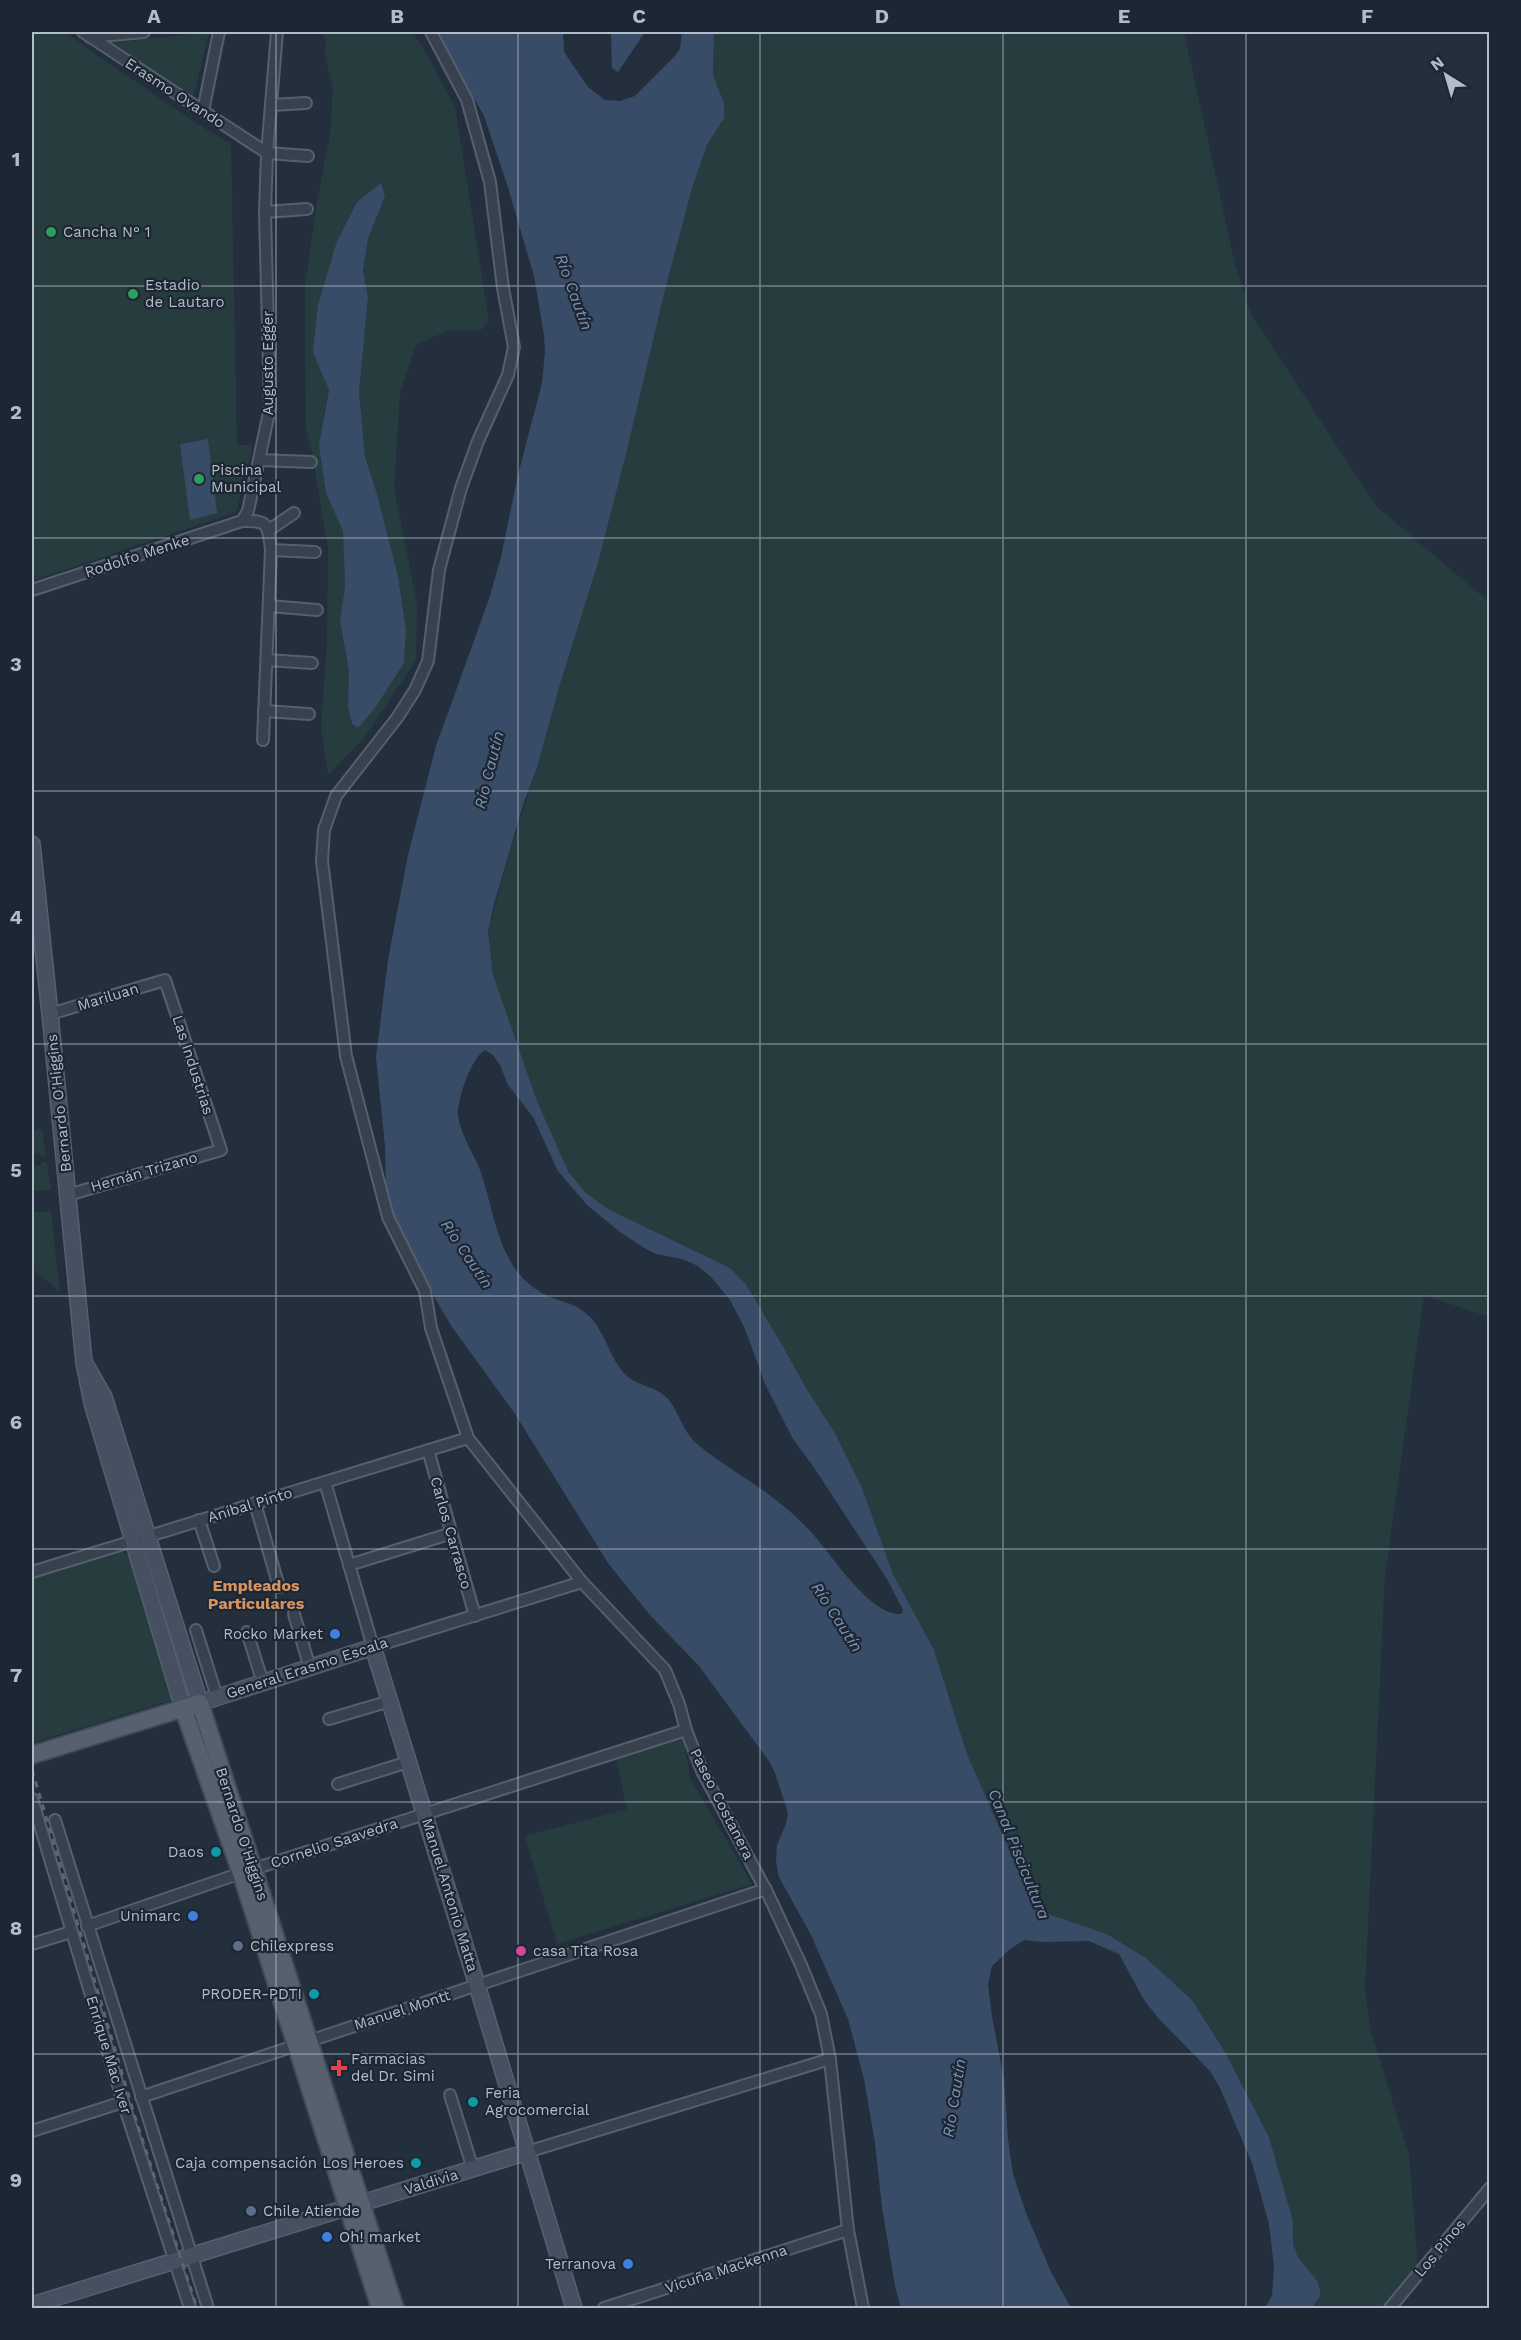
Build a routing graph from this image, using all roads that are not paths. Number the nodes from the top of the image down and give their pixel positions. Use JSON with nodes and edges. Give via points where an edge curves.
{"nodes":[{"id":1,"x":144,"y":32,"type":"edge"},
{"id":2,"x":219,"y":32,"type":"edge"},
{"id":3,"x":277,"y":32,"type":"edge"},
{"id":4,"x":431,"y":32,"type":"edge"},
{"id":5,"x":87,"y":34,"type":"edge"},
{"id":6,"x":306,"y":103,"type":"dead end"},
{"id":7,"x":271,"y":105,"type":"junction"},
{"id":8,"x":203,"y":111,"type":"junction"},
{"id":9,"x":267,"y":153,"type":"junction"},
{"id":10,"x":308,"y":156,"type":"dead end"},
{"id":11,"x":308,"y":209,"type":"dead end"},
{"id":12,"x":265,"y":212,"type":"junction"},
{"id":13,"x":260,"y":460,"type":"junction"},
{"id":14,"x":312,"y":462,"type":"dead end"},
{"id":15,"x":294,"y":513,"type":"dead end"},
{"id":16,"x":242,"y":521,"type":"junction"},
{"id":17,"x":269,"y":530,"type":"junction"},
{"id":18,"x":271,"y":550,"type":"junction"},
{"id":19,"x":315,"y":552,"type":"dead end"},
{"id":20,"x":32,"y":590,"type":"edge"},
{"id":21,"x":269,"y":606,"type":"junction"},
{"id":22,"x":317,"y":610,"type":"dead end"},
{"id":23,"x":267,"y":660,"type":"junction"},
{"id":24,"x":312,"y":663,"type":"dead end"},
{"id":25,"x":264,"y":711,"type":"junction"},
{"id":26,"x":309,"y":714,"type":"dead end"},
{"id":27,"x":263,"y":740,"type":"dead end"},
{"id":28,"x":32,"y":844,"type":"edge"},
{"id":29,"x":165,"y":980,"type":"joint"},
{"id":30,"x":50,"y":1014,"type":"junction"},
{"id":31,"x":220,"y":1150,"type":"joint"},
{"id":32,"x":68,"y":1195,"type":"junction"},
{"id":33,"x":468,"y":1438,"type":"junction"},
{"id":34,"x":428,"y":1450,"type":"junction"},
{"id":35,"x":325,"y":1482,"type":"junction"},
{"id":36,"x":255,"y":1503,"type":"junction"},
{"id":37,"x":199,"y":1520,"type":"junction"},
{"id":38,"x":452,"y":1533,"type":"junction"},
{"id":39,"x":140,"y":1539,"type":"junction"},
{"id":40,"x":349,"y":1565,"type":"junction"},
{"id":41,"x":214,"y":1566,"type":"dead end"},
{"id":42,"x":32,"y":1572,"type":"edge"},
{"id":43,"x":582,"y":1582,"type":"junction"},
{"id":44,"x":279,"y":1587,"type":"dead end"},
{"id":45,"x":294,"y":1614,"type":"dead end"},
{"id":46,"x":475,"y":1616,"type":"junction"},
{"id":47,"x":196,"y":1630,"type":"dead end"},
{"id":48,"x":247,"y":1632,"type":"dead end"},
{"id":49,"x":373,"y":1647,"type":"junction"},
{"id":50,"x":310,"y":1668,"type":"junction"},
{"id":51,"x":263,"y":1683,"type":"junction"},
{"id":52,"x":217,"y":1697,"type":"junction"},
{"id":53,"x":390,"y":1701,"type":"junction"},
{"id":54,"x":200,"y":1703,"type":"junction"},
{"id":55,"x":183,"y":1707,"type":"junction"},
{"id":56,"x":329,"y":1719,"type":"dead end"},
{"id":57,"x":686,"y":1730,"type":"junction"},
{"id":58,"x":32,"y":1755,"type":"edge"},
{"id":59,"x":408,"y":1762,"type":"junction"},
{"id":60,"x":338,"y":1784,"type":"dead end"},
{"id":61,"x":32,"y":1799,"type":"edge"},
{"id":62,"x":424,"y":1813,"type":"junction"},
{"id":63,"x":55,"y":1820,"type":"dead end"},
{"id":64,"x":247,"y":1871,"type":"junction"},
{"id":65,"x":765,"y":1889,"type":"junction"},
{"id":66,"x":87,"y":1926,"type":"junction"},
{"id":67,"x":71,"y":1932,"type":"junction"},
{"id":68,"x":32,"y":1944,"type":"edge"},
{"id":69,"x":477,"y":1985,"type":"junction"},
{"id":70,"x":303,"y":2043,"type":"junction"},
{"id":71,"x":830,"y":2059,"type":"junction"},
{"id":72,"x":450,"y":2095,"type":"dead end"},
{"id":73,"x":141,"y":2097,"type":"junction"},
{"id":74,"x":123,"y":2102,"type":"junction"},
{"id":75,"x":32,"y":2131,"type":"edge"},
{"id":76,"x":527,"y":2152,"type":"junction"},
{"id":77,"x":473,"y":2169,"type":"junction"},
{"id":78,"x":1490,"y":2188,"type":"edge"},
{"id":79,"x":354,"y":2206,"type":"junction"},
{"id":80,"x":848,"y":2230,"type":"junction"},
{"id":81,"x":192,"y":2256,"type":"junction"},
{"id":82,"x":174,"y":2261,"type":"junction"},
{"id":83,"x":32,"y":2305,"type":"edge"},
{"id":84,"x":190,"y":2308,"type":"edge"},
{"id":85,"x":208,"y":2308,"type":"edge"},
{"id":86,"x":380,"y":2308,"type":"edge"},
{"id":87,"x":394,"y":2308,"type":"edge"},
{"id":88,"x":574,"y":2308,"type":"edge"},
{"id":89,"x":604,"y":2308,"type":"edge"},
{"id":90,"x":863,"y":2308,"type":"edge"},
{"id":91,"x":1390,"y":2308,"type":"edge"}],
"edges":[{"from":1,"to":5,"type":"street"},
{"from":2,"to":8,"type":"street"},
{"from":3,"to":7,"type":"street","name":"Augusto Egger"},
{"from":4,"to":33,"type":"street","name":"Paseo Costanera","via":[[466,100],[490,182],[514,347],[508,375],[461,488],[439,570],[428,661],[402,711],[336,796],[327,819],[322,851],[346,1056],[388,1217],[424,1291],[431,1328]]},
{"from":5,"to":8,"type":"street","name":"Erasmo Ovando"},
{"from":6,"to":7,"type":"street"},
{"from":7,"to":9,"type":"street","name":"Augusto Egger"},
{"from":8,"to":9,"type":"street","name":"Erasmo Ovando"},
{"from":9,"to":10,"type":"street"},
{"from":9,"to":12,"type":"street","name":"Augusto Egger"},
{"from":11,"to":12,"type":"street"},
{"from":12,"to":13,"type":"street","name":"Augusto Egger","via":[[270,408]]},
{"from":13,"to":14,"type":"street"},
{"from":13,"to":16,"type":"street","name":"Augusto Egger"},
{"from":15,"to":17,"type":"street"},
{"from":16,"to":17,"type":"street","via":[[259,520]]},
{"from":16,"to":20,"type":"street","name":"Rodolfo Menke"},
{"from":17,"to":18,"type":"street"},
{"from":18,"to":19,"type":"street"},
{"from":18,"to":21,"type":"street"},
{"from":21,"to":22,"type":"street"},
{"from":21,"to":23,"type":"street"},
{"from":23,"to":24,"type":"street"},
{"from":23,"to":25,"type":"street"},
{"from":25,"to":26,"type":"street"},
{"from":25,"to":27,"type":"street"},
{"from":28,"to":30,"type":"street","name":"Bernardo O'Higgins"},
{"from":29,"to":30,"type":"street","name":"Mariluan"},
{"from":29,"to":31,"type":"street","name":"Las Industrias"},
{"from":30,"to":32,"type":"street","name":"Bernardo O'Higgins"},
{"from":31,"to":32,"type":"street","name":"Hernán Trizano"},
{"from":32,"to":39,"type":"street","name":"Bernardo O'Higgins","via":[[84,1362],[92,1403]]},
{"from":33,"to":34,"type":"street","name":"Aníbal Pinto"},
{"from":33,"to":43,"type":"street","name":"Paseo Costanera"},
{"from":34,"to":35,"type":"street","name":"Aníbal Pinto"},
{"from":34,"to":38,"type":"street","name":"Carlos Carrasco"},
{"from":35,"to":36,"type":"street","name":"Aníbal Pinto"},
{"from":35,"to":40,"type":"street","name":"Manuel Antonio Matta"},
{"from":36,"to":37,"type":"street","name":"Aníbal Pinto"},
{"from":36,"to":44,"type":"street"},
{"from":37,"to":39,"type":"street","name":"Aníbal Pinto"},
{"from":37,"to":41,"type":"street"},
{"from":38,"to":40,"type":"street"},
{"from":38,"to":46,"type":"street","name":"Carlos Carrasco"},
{"from":39,"to":42,"type":"street","name":"Aníbal Pinto"},
{"from":39,"to":54,"type":"street","name":"Bernardo O'Higgins"},
{"from":39,"to":55,"type":"street","name":"Bernardo O'Higgins"},
{"from":40,"to":49,"type":"street","name":"Manuel Antonio Matta"},
{"from":43,"to":46,"type":"street","name":"General Erasmo Escala"},
{"from":43,"to":57,"type":"street","name":"Paseo Costanera","via":[[665,1670]]},
{"from":45,"to":50,"type":"street"},
{"from":46,"to":49,"type":"street","name":"General Erasmo Escala"},
{"from":47,"to":52,"type":"street"},
{"from":48,"to":51,"type":"street"},
{"from":49,"to":50,"type":"street","name":"General Erasmo Escala"},
{"from":49,"to":53,"type":"street","name":"Manuel Antonio Matta"},
{"from":50,"to":51,"type":"street","name":"General Erasmo Escala"},
{"from":51,"to":52,"type":"street","name":"General Erasmo Escala"},
{"from":52,"to":54,"type":"street","name":"General Erasmo Escala"},
{"from":53,"to":56,"type":"street"},
{"from":53,"to":59,"type":"street","name":"Manuel Antonio Matta"},
{"from":54,"to":55,"type":"main road","name":"General Erasmo Escala"},
{"from":54,"to":64,"type":"main road","name":"Bernardo O'Higgins"},
{"from":55,"to":58,"type":"main road","name":"General Erasmo Escala"},
{"from":55,"to":64,"type":"main road","name":"Bernardo O'Higgins"},
{"from":57,"to":62,"type":"street","name":"Cornelio Saavedra"},
{"from":57,"to":65,"type":"street","name":"Paseo Costanera","via":[[702,1771]]},
{"from":59,"to":60,"type":"street"},
{"from":59,"to":62,"type":"street","name":"Manuel Antonio Matta"},
{"from":61,"to":67,"type":"street","name":"Enrique Mac Iver"},
{"from":62,"to":64,"type":"street","name":"Cornelio Saavedra"},
{"from":62,"to":69,"type":"street","name":"Manuel Antonio Matta"},
{"from":63,"to":66,"type":"street","name":"Enrique Mac Iver"},
{"from":64,"to":66,"type":"street","name":"Cornelio Saavedra"},
{"from":64,"to":70,"type":"main road","name":"Bernardo O'Higgins"},
{"from":65,"to":69,"type":"street","name":"Manuel Montt"},
{"from":65,"to":71,"type":"street","name":"Paseo Costanera","via":[[821,2014]]},
{"from":66,"to":73,"type":"street","name":"Enrique Mac Iver"},
{"from":67,"to":68,"type":"street"},
{"from":67,"to":74,"type":"street","name":"Enrique Mac Iver"},
{"from":69,"to":70,"type":"street","name":"Manuel Montt"},
{"from":69,"to":76,"type":"street","name":"Manuel Antonio Matta"},
{"from":70,"to":73,"type":"street","name":"Manuel Montt"},
{"from":70,"to":79,"type":"main road","name":"Bernardo O'Higgins"},
{"from":71,"to":76,"type":"street","name":"Valdivia"},
{"from":71,"to":80,"type":"street","name":"Paseo Costanera"},
{"from":72,"to":77,"type":"street"},
{"from":73,"to":81,"type":"street","name":"Enrique Mac Iver"},
{"from":74,"to":75,"type":"street"},
{"from":74,"to":82,"type":"street","name":"Enrique Mac Iver"},
{"from":76,"to":77,"type":"street","name":"Valdivia"},
{"from":76,"to":88,"type":"street","name":"Manuel Antonio Matta"},
{"from":77,"to":79,"type":"street","name":"Valdivia"},
{"from":78,"to":91,"type":"street","name":"Los Pinos"},
{"from":79,"to":81,"type":"street","name":"Valdivia"},
{"from":79,"to":86,"type":"main road","name":"Bernardo O'Higgins"},
{"from":79,"to":87,"type":"main road","name":"Bernardo O'Higgins"},
{"from":80,"to":89,"type":"street","name":"Vicuña Mackenna"},
{"from":80,"to":90,"type":"street","name":"Paseo Costanera"},
{"from":81,"to":82,"type":"street","name":"Valdivia"},
{"from":81,"to":85,"type":"street","name":"Enrique Mac Iver"},
{"from":82,"to":83,"type":"street","name":"Valdivia"},
{"from":82,"to":84,"type":"street","name":"Enrique Mac Iver"}]}
